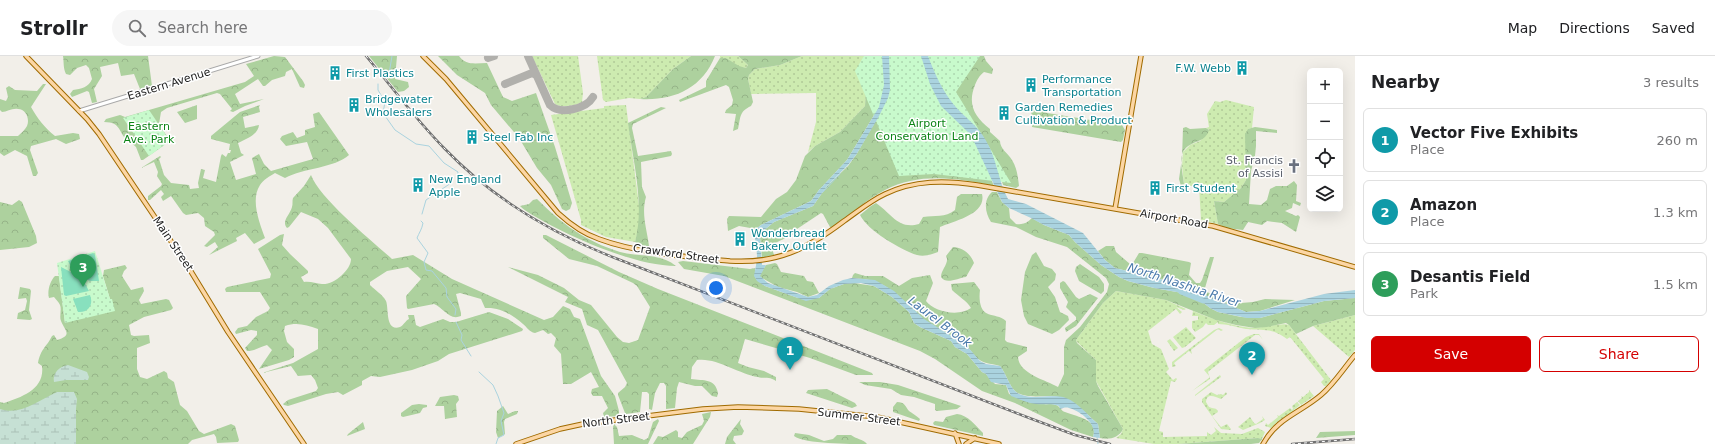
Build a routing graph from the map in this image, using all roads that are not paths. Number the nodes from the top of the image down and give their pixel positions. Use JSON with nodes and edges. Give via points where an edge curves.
{"nodes":[{"id":1,"x":26,"y":56,"type":"edge"},
{"id":2,"x":258,"y":56,"type":"edge"},
{"id":3,"x":423,"y":56,"type":"edge"},
{"id":4,"x":1141,"y":56,"type":"edge"},
{"id":5,"x":79,"y":111,"type":"junction"},
{"id":6,"x":990,"y":187,"type":"joint"},
{"id":7,"x":1115,"y":209,"type":"junction"},
{"id":8,"x":1355,"y":267,"type":"edge"},
{"id":9,"x":1355,"y":355,"type":"edge"},
{"id":10,"x":717,"y":407,"type":"joint"},
{"id":11,"x":955,"y":434,"type":"junction"},
{"id":12,"x":975,"y":438,"type":"junction"},
{"id":13,"x":304,"y":444,"type":"edge"},
{"id":14,"x":516,"y":444,"type":"edge"},
{"id":15,"x":959,"y":444,"type":"edge"},
{"id":16,"x":966,"y":444,"type":"edge"},
{"id":17,"x":999,"y":444,"type":"edge"},
{"id":18,"x":1263,"y":444,"type":"edge"}],
"edges":[{"from":1,"to":5,"type":"main road","name":"Main Street"},
{"from":2,"to":5,"type":"street","name":"Eastern Avenue"},
{"from":3,"to":6,"type":"main road","name":"Crawford Street","via":[[446,79],[552,207],[579,229],[598,239],[638,249],[755,262],[790,254],[806,247],[876,199],[902,187],[940,181]]},
{"from":4,"to":7,"type":"main road"},
{"from":5,"to":13,"type":"main road","name":"Main Street","via":[[99,134]]},
{"from":6,"to":7,"type":"main road","name":"Airport Road"},
{"from":7,"to":8,"type":"main road","name":"Airport Road","via":[[1213,226]]},
{"from":9,"to":18,"type":"main road","via":[[1324,393],[1280,423]]},
{"from":10,"to":11,"type":"main road","name":"Summer Street","via":[[764,407],[860,415]]},
{"from":10,"to":14,"type":"main road","name":"North Street","via":[[579,425]]},
{"from":11,"to":12,"type":"main road","name":"Summer Street"},
{"from":11,"to":15,"type":"main road"},
{"from":12,"to":16,"type":"main road"},
{"from":12,"to":17,"type":"main road","name":"Summer Street"}]}
